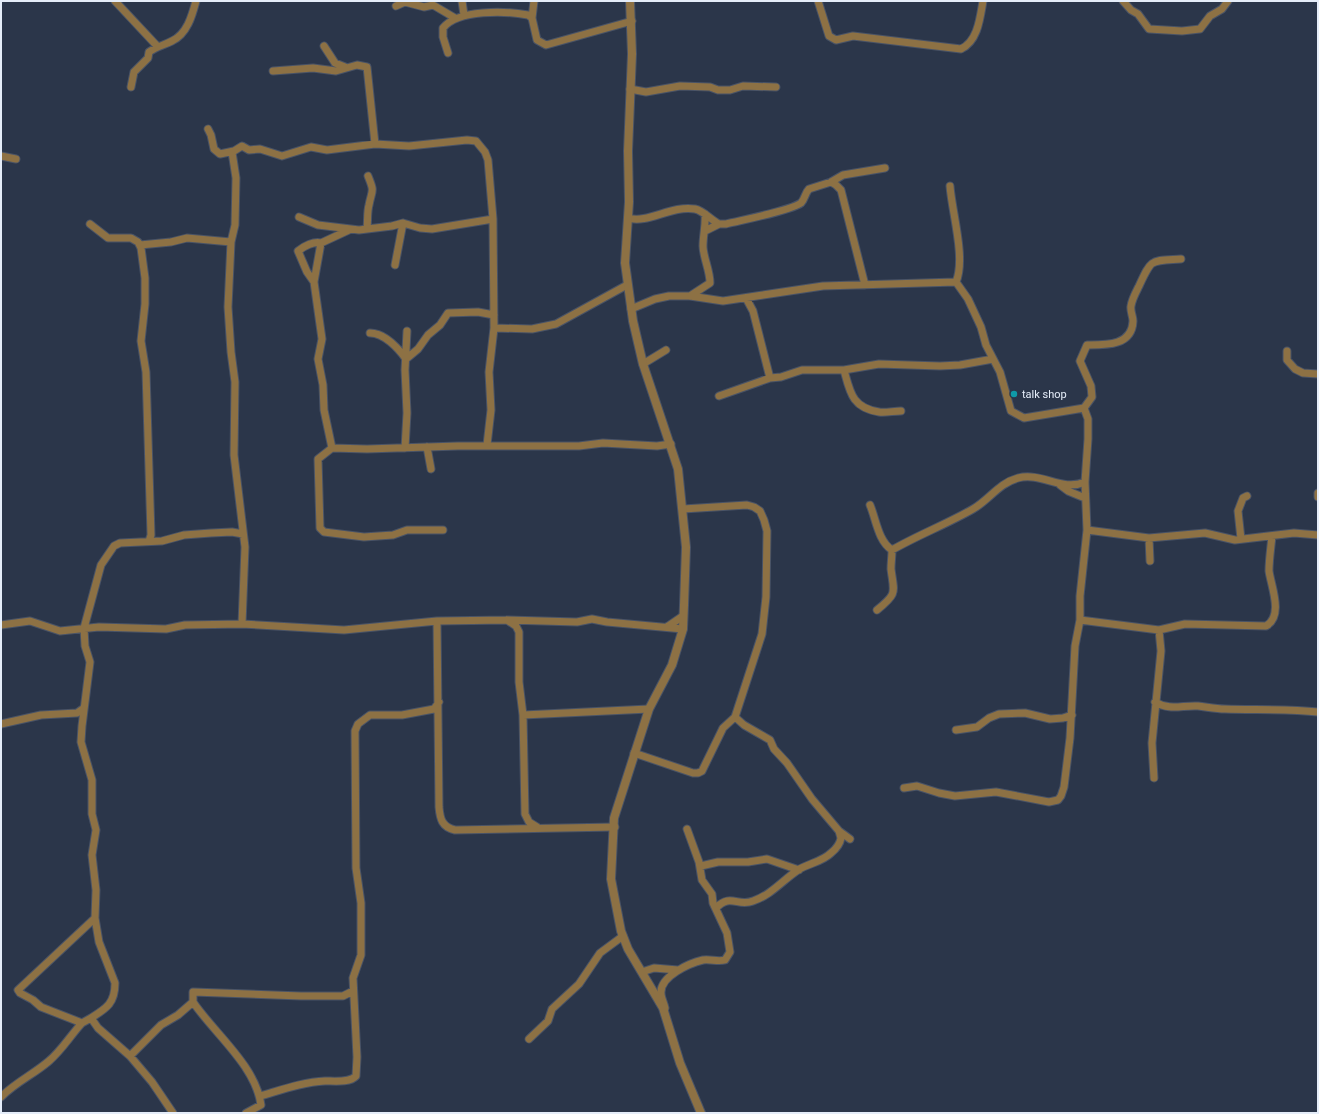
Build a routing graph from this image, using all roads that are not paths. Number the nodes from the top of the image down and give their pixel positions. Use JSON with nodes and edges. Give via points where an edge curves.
{"nodes":[{"id":1,"x":115,"y":1,"type":"edge"},
{"id":2,"x":196,"y":1,"type":"edge"},
{"id":3,"x":462,"y":1,"type":"edge"},
{"id":4,"x":534,"y":1,"type":"edge"},
{"id":5,"x":630,"y":1,"type":"edge"},
{"id":6,"x":818,"y":1,"type":"edge"},
{"id":7,"x":983,"y":1,"type":"edge"},
{"id":8,"x":1123,"y":1,"type":"edge"},
{"id":9,"x":1228,"y":1,"type":"edge"},
{"id":10,"x":396,"y":6,"type":"dead end"},
{"id":11,"x":464,"y":15,"type":"junction"},
{"id":12,"x":455,"y":18,"type":"junction"},
{"id":13,"x":532,"y":18,"type":"junction"},
{"id":14,"x":632,"y":21,"type":"junction"},
{"id":15,"x":324,"y":46,"type":"dead end"},
{"id":16,"x":158,"y":47,"type":"junction"},
{"id":17,"x":448,"y":53,"type":"dead end"},
{"id":18,"x":345,"y":67,"type":"junction"},
{"id":19,"x":273,"y":71,"type":"dead end"},
{"id":20,"x":776,"y":86,"type":"dead end"},
{"id":21,"x":131,"y":87,"type":"dead end"},
{"id":22,"x":630,"y":88,"type":"junction"},
{"id":23,"x":208,"y":129,"type":"dead end"},
{"id":24,"x":375,"y":144,"type":"junction"},
{"id":25,"x":232,"y":152,"type":"junction"},
{"id":26,"x":1,"y":156,"type":"edge"},
{"id":27,"x":16,"y":159,"type":"dead end"},
{"id":28,"x":885,"y":168,"type":"dead end"},
{"id":29,"x":368,"y":176,"type":"dead end"},
{"id":30,"x":831,"y":182,"type":"junction"},
{"id":31,"x":950,"y":186,"type":"dead end"},
{"id":32,"x":704,"y":214,"type":"junction"},
{"id":33,"x":299,"y":217,"type":"dead end"},
{"id":34,"x":628,"y":218,"type":"junction"},
{"id":35,"x":493,"y":219,"type":"junction"},
{"id":36,"x":403,"y":222,"type":"junction"},
{"id":37,"x":90,"y":224,"type":"dead end"},
{"id":38,"x":719,"y":224,"type":"junction"},
{"id":39,"x":367,"y":228,"type":"junction"},
{"id":40,"x":349,"y":230,"type":"junction"},
{"id":41,"x":706,"y":231,"type":"junction"},
{"id":42,"x":231,"y":242,"type":"junction"},
{"id":43,"x":321,"y":243,"type":"junction"},
{"id":44,"x":140,"y":244,"type":"junction"},
{"id":45,"x":1181,"y":259,"type":"dead end"},
{"id":46,"x":395,"y":265,"type":"dead end"},
{"id":47,"x":314,"y":282,"type":"junction"},
{"id":48,"x":956,"y":282,"type":"junction"},
{"id":49,"x":627,"y":285,"type":"junction"},
{"id":50,"x":865,"y":285,"type":"junction"},
{"id":51,"x":690,"y":296,"type":"junction"},
{"id":52,"x":746,"y":298,"type":"junction"},
{"id":53,"x":631,"y":309,"type":"junction"},
{"id":54,"x":494,"y":315,"type":"junction"},
{"id":55,"x":494,"y":328,"type":"junction"},
{"id":56,"x":407,"y":331,"type":"dead end"},
{"id":57,"x":370,"y":333,"type":"dead end"},
{"id":58,"x":666,"y":350,"type":"dead end"},
{"id":59,"x":1286,"y":351,"type":"dead end"},
{"id":60,"x":406,"y":359,"type":"junction"},
{"id":61,"x":993,"y":359,"type":"junction"},
{"id":62,"x":643,"y":364,"type":"junction"},
{"id":63,"x":844,"y":370,"type":"junction"},
{"id":64,"x":1318,"y":374,"type":"edge"},
{"id":65,"x":770,"y":378,"type":"junction"},
{"id":66,"x":718,"y":396,"type":"dead end"},
{"id":67,"x":1084,"y":408,"type":"junction"},
{"id":68,"x":901,"y":411,"type":"dead end"},
{"id":69,"x":670,"y":444,"type":"junction"},
{"id":70,"x":488,"y":445,"type":"junction"},
{"id":71,"x":427,"y":447,"type":"junction"},
{"id":72,"x":332,"y":448,"type":"junction"},
{"id":73,"x":405,"y":448,"type":"junction"},
{"id":74,"x":431,"y":470,"type":"dead end"},
{"id":75,"x":1085,"y":482,"type":"junction"},
{"id":76,"x":1060,"y":484,"type":"junction"},
{"id":77,"x":1318,"y":492,"type":"edge"},
{"id":78,"x":1247,"y":496,"type":"dead end"},
{"id":79,"x":1318,"y":497,"type":"edge"},
{"id":80,"x":1085,"y":498,"type":"junction"},
{"id":81,"x":870,"y":505,"type":"dead end"},
{"id":82,"x":683,"y":509,"type":"junction"},
{"id":83,"x":443,"y":530,"type":"dead end"},
{"id":84,"x":1087,"y":530,"type":"junction"},
{"id":85,"x":243,"y":534,"type":"junction"},
{"id":86,"x":1318,"y":534,"type":"edge"},
{"id":87,"x":1272,"y":536,"type":"junction"},
{"id":88,"x":1149,"y":538,"type":"junction"},
{"id":89,"x":1241,"y":539,"type":"junction"},
{"id":90,"x":149,"y":541,"type":"junction"},
{"id":91,"x":892,"y":550,"type":"junction"},
{"id":92,"x":1150,"y":561,"type":"dead end"},
{"id":93,"x":877,"y":610,"type":"dead end"},
{"id":94,"x":683,"y":616,"type":"junction"},
{"id":95,"x":507,"y":620,"type":"junction"},
{"id":96,"x":1080,"y":620,"type":"junction"},
{"id":97,"x":437,"y":621,"type":"junction"},
{"id":98,"x":453,"y":621,"type":"junction"},
{"id":99,"x":242,"y":624,"type":"junction"},
{"id":100,"x":1,"y":625,"type":"edge"},
{"id":101,"x":667,"y":627,"type":"junction"},
{"id":102,"x":84,"y":628,"type":"junction"},
{"id":103,"x":683,"y":629,"type":"junction"},
{"id":104,"x":1159,"y":630,"type":"junction"},
{"id":105,"x":438,"y":636,"type":"junction"},
{"id":106,"x":439,"y":702,"type":"junction"},
{"id":107,"x":1155,"y":702,"type":"junction"},
{"id":108,"x":84,"y":708,"type":"junction"},
{"id":109,"x":649,"y":709,"type":"junction"},
{"id":110,"x":1318,"y":712,"type":"edge"},
{"id":111,"x":523,"y":715,"type":"junction"},
{"id":112,"x":1072,"y":715,"type":"junction"},
{"id":113,"x":734,"y":717,"type":"junction"},
{"id":114,"x":1,"y":724,"type":"edge"},
{"id":115,"x":956,"y":730,"type":"dead end"},
{"id":116,"x":634,"y":753,"type":"junction"},
{"id":117,"x":1154,"y":778,"type":"dead end"},
{"id":118,"x":904,"y":788,"type":"dead end"},
{"id":119,"x":526,"y":817,"type":"junction"},
{"id":120,"x":615,"y":827,"type":"junction"},
{"id":121,"x":539,"y":828,"type":"junction"},
{"id":122,"x":518,"y":829,"type":"junction"},
{"id":123,"x":687,"y":829,"type":"dead end"},
{"id":124,"x":839,"y":831,"type":"junction"},
{"id":125,"x":850,"y":839,"type":"dead end"},
{"id":126,"x":700,"y":866,"type":"junction"},
{"id":127,"x":799,"y":870,"type":"junction"},
{"id":128,"x":716,"y":908,"type":"junction"},
{"id":129,"x":95,"y":918,"type":"junction"},
{"id":130,"x":623,"y":936,"type":"junction"},
{"id":131,"x":678,"y":970,"type":"junction"},
{"id":132,"x":642,"y":972,"type":"junction"},
{"id":133,"x":353,"y":991,"type":"junction"},
{"id":134,"x":193,"y":1002,"type":"junction"},
{"id":135,"x":91,"y":1018,"type":"junction"},
{"id":136,"x":667,"y":1018,"type":"junction"},
{"id":137,"x":82,"y":1023,"type":"junction"},
{"id":138,"x":529,"y":1039,"type":"dead end"},
{"id":139,"x":130,"y":1056,"type":"junction"},
{"id":140,"x":1,"y":1096,"type":"edge"},
{"id":141,"x":260,"y":1096,"type":"junction"},
{"id":142,"x":173,"y":1113,"type":"edge"},
{"id":143,"x":246,"y":1113,"type":"edge"},
{"id":144,"x":701,"y":1113,"type":"edge"}],
"edges":[{"from":1,"to":16,"type":"street"},
{"from":2,"to":16,"type":"street","via":[[193,15],[180,36]]},
{"from":3,"to":11,"type":"street"},
{"from":4,"to":13,"type":"street"},
{"from":5,"to":14,"type":"street"},
{"from":6,"to":7,"type":"street","via":[[829,36],[836,40],[854,36],[961,49],[970,43],[978,29]]},
{"from":8,"to":9,"type":"street","via":[[1138,14],[1149,29],[1182,31],[1200,29],[1210,16],[1222,9]]},
{"from":10,"to":12,"type":"street","via":[[405,2],[424,7],[433,5]]},
{"from":11,"to":12,"type":"street"},
{"from":11,"to":13,"type":"street","via":[[520,14]]},
{"from":12,"to":17,"type":"street","via":[[446,24],[443,31]]},
{"from":13,"to":14,"type":"street","via":[[537,40],[546,44]]},
{"from":14,"to":22,"type":"street"},
{"from":15,"to":18,"type":"street","via":[[335,63]]},
{"from":16,"to":21,"type":"street","via":[[149,52],[148,58],[137,68]]},
{"from":18,"to":19,"type":"street","via":[[336,71],[312,68]]},
{"from":18,"to":24,"type":"street","via":[[367,67]]},
{"from":20,"to":22,"type":"street","via":[[744,86],[724,90],[680,86],[646,92]]},
{"from":22,"to":34,"type":"street"},
{"from":23,"to":25,"type":"street","via":[[216,152]]},
{"from":24,"to":25,"type":"street","via":[[327,150],[311,147],[282,156],[260,149],[249,150],[243,146]]},
{"from":24,"to":35,"type":"street","via":[[409,146],[476,141],[488,160]]},
{"from":25,"to":42,"type":"street","via":[[236,178],[235,225]]},
{"from":26,"to":27,"type":"street"},
{"from":28,"to":30,"type":"street","via":[[843,175]]},
{"from":29,"to":39,"type":"street","via":[[373,188]]},
{"from":30,"to":38,"type":"street","via":[[809,189],[803,202],[798,204]]},
{"from":30,"to":50,"type":"street","via":[[841,190]]},
{"from":31,"to":48,"type":"street","via":[[952,212],[959,240]]},
{"from":32,"to":34,"type":"street","via":[[694,209],[677,209],[636,221]]},
{"from":32,"to":38,"type":"street"},
{"from":32,"to":41,"type":"street"},
{"from":33,"to":40,"type":"street","via":[[318,225]]},
{"from":34,"to":49,"type":"street","via":[[625,251]]},
{"from":35,"to":36,"type":"street","via":[[432,229]]},
{"from":35,"to":54,"type":"street"},
{"from":36,"to":39,"type":"street","via":[[392,226]]},
{"from":36,"to":46,"type":"street"},
{"from":37,"to":44,"type":"street","via":[[108,238],[131,238]]},
{"from":38,"to":41,"type":"street"},
{"from":39,"to":40,"type":"street"},
{"from":40,"to":43,"type":"street"},
{"from":41,"to":51,"type":"street","via":[[703,247],[710,270],[710,283]]},
{"from":42,"to":44,"type":"street","via":[[187,238]]},
{"from":42,"to":85,"type":"street","via":[[228,307],[235,382],[234,455]]},
{"from":43,"to":47,"type":"street"},
{"from":43,"to":47,"type":"street","via":[[312,243],[298,251]]},
{"from":44,"to":90,"type":"street","via":[[145,278],[145,310],[141,341],[146,372],[149,440]]},
{"from":45,"to":67,"type":"street","via":[[1155,261],[1150,264],[1131,305],[1132,325],[1126,338],[1117,343],[1087,345],[1080,361],[1091,386],[1092,397]]},
{"from":47,"to":72,"type":"street","via":[[322,339],[318,359]]},
{"from":48,"to":50,"type":"street"},
{"from":48,"to":61,"type":"street","via":[[972,306]]},
{"from":49,"to":53,"type":"street"},
{"from":49,"to":55,"type":"street","via":[[556,324],[532,329]]},
{"from":50,"to":52,"type":"street","via":[[802,288]]},
{"from":51,"to":52,"type":"street","via":[[716,301]]},
{"from":51,"to":53,"type":"street","via":[[655,299]]},
{"from":52,"to":65,"type":"street","via":[[753,311]]},
{"from":53,"to":62,"type":"street"},
{"from":54,"to":55,"type":"street"},
{"from":54,"to":60,"type":"street","via":[[478,312],[448,313],[440,325]]},
{"from":55,"to":70,"type":"street","via":[[489,372],[491,410]]},
{"from":56,"to":60,"type":"street"},
{"from":57,"to":60,"type":"street","via":[[379,334]]},
{"from":58,"to":62,"type":"street"},
{"from":59,"to":64,"type":"street","via":[[1287,360],[1295,369],[1303,373]]},
{"from":60,"to":73,"type":"street"},
{"from":61,"to":63,"type":"street","via":[[960,365],[879,364]]},
{"from":61,"to":67,"type":"street","via":[[1000,372],[1008,405],[1015,415],[1024,418]]},
{"from":62,"to":69,"type":"street"},
{"from":63,"to":65,"type":"street","via":[[802,370]]},
{"from":63,"to":68,"type":"street","via":[[856,403],[879,412]]},
{"from":65,"to":66,"type":"street"},
{"from":67,"to":75,"type":"street","via":[[1088,419]]},
{"from":69,"to":70,"type":"street"},
{"from":69,"to":82,"type":"street","via":[[678,469]]},
{"from":70,"to":71,"type":"street"},
{"from":71,"to":73,"type":"street"},
{"from":71,"to":74,"type":"street"},
{"from":72,"to":73,"type":"street"},
{"from":72,"to":83,"type":"street","via":[[322,454],[317,463],[321,531],[359,538],[393,535],[407,530]]},
{"from":75,"to":76,"type":"street","via":[[1077,486]]},
{"from":75,"to":80,"type":"street"},
{"from":76,"to":80,"type":"street","via":[[1068,491]]},
{"from":76,"to":91,"type":"street","via":[[1026,476],[1015,479],[999,487],[974,509],[927,530]]},
{"from":77,"to":79,"type":"street"},
{"from":78,"to":89,"type":"street","via":[[1243,498],[1238,511]]},
{"from":80,"to":84,"type":"street"},
{"from":81,"to":91,"type":"street","via":[[882,539]]},
{"from":82,"to":94,"type":"street","via":[[686,547]]},
{"from":82,"to":113,"type":"street","via":[[747,505],[754,507],[764,520],[767,531],[766,597],[762,634]]},
{"from":84,"to":88,"type":"street"},
{"from":84,"to":96,"type":"street"},
{"from":85,"to":90,"type":"street","via":[[211,533]]},
{"from":85,"to":99,"type":"street","via":[[245,560]]},
{"from":86,"to":87,"type":"street","via":[[1294,533]]},
{"from":87,"to":89,"type":"street"},
{"from":87,"to":104,"type":"street","via":[[1269,570],[1275,615],[1270,624],[1185,624]]},
{"from":88,"to":89,"type":"street","via":[[1205,533]]},
{"from":88,"to":92,"type":"street"},
{"from":90,"to":102,"type":"street","via":[[120,543],[106,556],[100,565]]},
{"from":91,"to":93,"type":"street","via":[[894,592]]},
{"from":94,"to":101,"type":"street"},
{"from":94,"to":103,"type":"street"},
{"from":95,"to":98,"type":"street"},
{"from":95,"to":101,"type":"street","via":[[576,622],[592,619]]},
{"from":95,"to":111,"type":"street","via":[[516,626],[519,632],[519,682]]},
{"from":96,"to":104,"type":"street"},
{"from":96,"to":112,"type":"street","via":[[1075,646]]},
{"from":97,"to":98,"type":"street"},
{"from":97,"to":99,"type":"street","via":[[344,630]]},
{"from":97,"to":105,"type":"street"},
{"from":98,"to":105,"type":"street","via":[[443,628]]},
{"from":99,"to":102,"type":"street","via":[[185,625],[166,630]]},
{"from":100,"to":102,"type":"street","via":[[30,621],[60,631]]},
{"from":101,"to":103,"type":"street"},
{"from":102,"to":108,"type":"street","via":[[85,646],[90,662]]},
{"from":103,"to":109,"type":"street","via":[[672,665]]},
{"from":104,"to":107,"type":"street","via":[[1161,651]]},
{"from":105,"to":106,"type":"street"},
{"from":106,"to":122,"type":"street","via":[[439,807],[442,821],[448,829],[455,830]]},
{"from":106,"to":133,"type":"street","via":[[434,709],[421,712],[370,715],[358,724],[355,731],[356,868],[361,903],[361,955],[353,978]]},
{"from":107,"to":110,"type":"street","via":[[1170,708],[1197,706]]},
{"from":107,"to":117,"type":"street","via":[[1152,754]]},
{"from":108,"to":114,"type":"street","via":[[77,713],[42,715]]},
{"from":108,"to":129,"type":"street","via":[[81,742],[92,780],[92,814],[96,830],[92,855],[96,890]]},
{"from":109,"to":111,"type":"street"},
{"from":109,"to":116,"type":"street"},
{"from":111,"to":119,"type":"street"},
{"from":112,"to":115,"type":"street","via":[[1050,719],[1025,713],[999,714],[977,727]]},
{"from":112,"to":118,"type":"street","via":[[1064,787],[1058,800],[1044,802],[996,792],[955,796],[917,786]]},
{"from":113,"to":116,"type":"street","via":[[723,728],[706,765],[698,773]]},
{"from":113,"to":124,"type":"street","via":[[770,740],[774,749]]},
{"from":116,"to":120,"type":"street","via":[[614,818]]},
{"from":119,"to":121,"type":"street","via":[[531,824]]},
{"from":119,"to":122,"type":"street"},
{"from":120,"to":121,"type":"street"},
{"from":120,"to":130,"type":"street","via":[[611,878]]},
{"from":121,"to":122,"type":"street"},
{"from":123,"to":126,"type":"street"},
{"from":124,"to":125,"type":"street"},
{"from":124,"to":127,"type":"street","via":[[840,842],[833,852],[826,858]]},
{"from":126,"to":127,"type":"street","via":[[718,862],[767,859]]},
{"from":126,"to":128,"type":"street","via":[[702,880],[712,894]]},
{"from":127,"to":128,"type":"street","via":[[774,890],[756,900],[727,900]]},
{"from":128,"to":131,"type":"street","via":[[727,933],[730,946],[728,956],[722,961],[703,960]]},
{"from":129,"to":135,"type":"street","via":[[98,937],[115,983],[115,992],[107,1007]]},
{"from":129,"to":137,"type":"street","via":[[18,990],[41,1007]]},
{"from":130,"to":132,"type":"street"},
{"from":130,"to":138,"type":"street","via":[[600,953],[579,984],[552,1009],[548,1021]]},
{"from":131,"to":132,"type":"street","via":[[654,968]]},
{"from":131,"to":136,"type":"street","via":[[668,979],[661,992]]},
{"from":132,"to":136,"type":"street","via":[[657,995]]},
{"from":133,"to":134,"type":"street","via":[[343,996],[193,992]]},
{"from":133,"to":141,"type":"street","via":[[358,1057],[355,1078],[299,1085]]},
{"from":134,"to":139,"type":"street","via":[[161,1025]]},
{"from":134,"to":141,"type":"street","via":[[242,1061]]},
{"from":135,"to":137,"type":"street"},
{"from":135,"to":139,"type":"street","via":[[98,1028]]},
{"from":136,"to":144,"type":"street","via":[[680,1062]]},
{"from":137,"to":140,"type":"street","via":[[58,1053]]},
{"from":139,"to":142,"type":"street"},
{"from":141,"to":143,"type":"street","via":[[261,1105]]}]}
